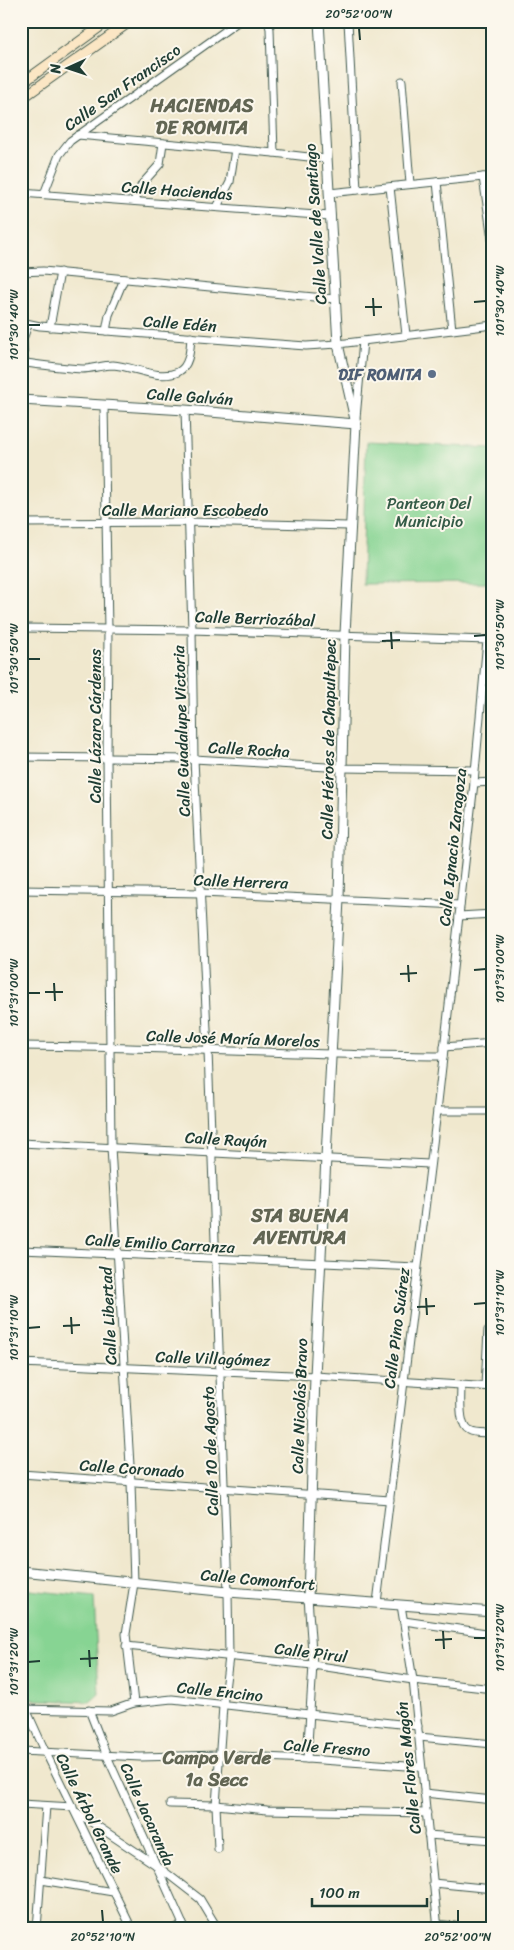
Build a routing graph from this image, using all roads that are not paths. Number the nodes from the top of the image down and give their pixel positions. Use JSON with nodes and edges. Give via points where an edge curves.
{"nodes":[{"id":1,"x":108,"y":21,"type":"edge"},
{"id":2,"x":131,"y":21,"type":"edge"},
{"id":3,"x":239,"y":21,"type":"edge"},
{"id":4,"x":268,"y":21,"type":"edge"},
{"id":5,"x":319,"y":21,"type":"edge"},
{"id":6,"x":348,"y":21,"type":"edge"},
{"id":7,"x":402,"y":81,"type":"dead end"},
{"id":8,"x":21,"y":84,"type":"edge"},
{"id":9,"x":21,"y":99,"type":"edge"},
{"id":10,"x":78,"y":135,"type":"junction"},
{"id":11,"x":163,"y":143,"type":"junction"},
{"id":12,"x":235,"y":149,"type":"junction"},
{"id":13,"x":274,"y":152,"type":"junction"},
{"id":14,"x":326,"y":159,"type":"junction"},
{"id":15,"x":493,"y":176,"type":"edge"},
{"id":16,"x":483,"y":177,"type":"junction"},
{"id":17,"x":437,"y":182,"type":"junction"},
{"id":18,"x":410,"y":184,"type":"junction"},
{"id":19,"x":390,"y":187,"type":"junction"},
{"id":20,"x":357,"y":190,"type":"junction"},
{"id":21,"x":21,"y":193,"type":"edge"},
{"id":22,"x":329,"y":193,"type":"junction"},
{"id":23,"x":44,"y":194,"type":"junction"},
{"id":24,"x":134,"y":201,"type":"junction"},
{"id":25,"x":217,"y":207,"type":"junction"},
{"id":26,"x":330,"y":216,"type":"junction"},
{"id":27,"x":493,"y":246,"type":"edge"},
{"id":28,"x":21,"y":272,"type":"edge"},
{"id":29,"x":60,"y":272,"type":"junction"},
{"id":30,"x":124,"y":279,"type":"junction"},
{"id":31,"x":335,"y":299,"type":"junction"},
{"id":32,"x":25,"y":323,"type":"edge"},
{"id":33,"x":493,"y":325,"type":"edge"},
{"id":34,"x":50,"y":327,"type":"junction"},
{"id":35,"x":452,"y":330,"type":"junction"},
{"id":36,"x":106,"y":331,"type":"junction"},
{"id":37,"x":406,"y":335,"type":"junction"},
{"id":38,"x":191,"y":337,"type":"junction"},
{"id":39,"x":363,"y":341,"type":"junction"},
{"id":40,"x":338,"y":344,"type":"junction"},
{"id":41,"x":24,"y":363,"type":"junction"},
{"id":42,"x":21,"y":371,"type":"edge"},
{"id":43,"x":22,"y":400,"type":"edge"},
{"id":44,"x":104,"y":405,"type":"junction"},
{"id":45,"x":185,"y":410,"type":"junction"},
{"id":46,"x":21,"y":417,"type":"edge"},
{"id":47,"x":356,"y":424,"type":"junction"},
{"id":48,"x":188,"y":522,"type":"junction"},
{"id":49,"x":21,"y":523,"type":"edge"},
{"id":50,"x":105,"y":523,"type":"junction"},
{"id":51,"x":350,"y":526,"type":"junction"},
{"id":52,"x":21,"y":628,"type":"edge"},
{"id":53,"x":108,"y":630,"type":"junction"},
{"id":54,"x":192,"y":630,"type":"junction"},
{"id":55,"x":345,"y":634,"type":"junction"},
{"id":56,"x":488,"y":640,"type":"joint"},
{"id":57,"x":493,"y":680,"type":"edge"},
{"id":58,"x":484,"y":681,"type":"junction"},
{"id":59,"x":21,"y":756,"type":"edge"},
{"id":60,"x":107,"y":758,"type":"junction"},
{"id":61,"x":194,"y":759,"type":"junction"},
{"id":62,"x":343,"y":768,"type":"junction"},
{"id":63,"x":474,"y":770,"type":"junction"},
{"id":64,"x":493,"y":782,"type":"edge"},
{"id":65,"x":474,"y":783,"type":"junction"},
{"id":66,"x":21,"y":890,"type":"edge"},
{"id":67,"x":110,"y":891,"type":"junction"},
{"id":68,"x":201,"y":893,"type":"junction"},
{"id":69,"x":339,"y":899,"type":"junction"},
{"id":70,"x":460,"y":905,"type":"junction"},
{"id":71,"x":493,"y":914,"type":"edge"},
{"id":72,"x":459,"y":916,"type":"junction"},
{"id":73,"x":493,"y":1043,"type":"edge"},
{"id":74,"x":21,"y":1046,"type":"edge"},
{"id":75,"x":444,"y":1046,"type":"junction"},
{"id":76,"x":110,"y":1047,"type":"junction"},
{"id":77,"x":208,"y":1052,"type":"junction"},
{"id":78,"x":332,"y":1055,"type":"junction"},
{"id":79,"x":443,"y":1056,"type":"junction"},
{"id":80,"x":437,"y":1111,"type":"junction"},
{"id":81,"x":493,"y":1111,"type":"edge"},
{"id":82,"x":21,"y":1143,"type":"edge"},
{"id":83,"x":112,"y":1147,"type":"junction"},
{"id":84,"x":211,"y":1152,"type":"junction"},
{"id":85,"x":326,"y":1158,"type":"junction"},
{"id":86,"x":429,"y":1164,"type":"junction"},
{"id":87,"x":21,"y":1250,"type":"edge"},
{"id":88,"x":118,"y":1255,"type":"junction"},
{"id":89,"x":215,"y":1259,"type":"junction"},
{"id":90,"x":320,"y":1264,"type":"junction"},
{"id":91,"x":417,"y":1267,"type":"junction"},
{"id":92,"x":488,"y":1330,"type":"dead end"},
{"id":93,"x":21,"y":1363,"type":"edge"},
{"id":94,"x":125,"y":1368,"type":"junction"},
{"id":95,"x":221,"y":1372,"type":"junction"},
{"id":96,"x":316,"y":1376,"type":"junction"},
{"id":97,"x":404,"y":1382,"type":"junction"},
{"id":98,"x":461,"y":1385,"type":"junction"},
{"id":99,"x":489,"y":1387,"type":"edge"},
{"id":100,"x":493,"y":1434,"type":"edge"},
{"id":101,"x":21,"y":1474,"type":"edge"},
{"id":102,"x":131,"y":1482,"type":"junction"},
{"id":103,"x":226,"y":1489,"type":"junction"},
{"id":104,"x":311,"y":1495,"type":"junction"},
{"id":105,"x":390,"y":1500,"type":"junction"},
{"id":106,"x":21,"y":1571,"type":"edge"},
{"id":107,"x":134,"y":1583,"type":"junction"},
{"id":108,"x":228,"y":1592,"type":"junction"},
{"id":109,"x":308,"y":1598,"type":"junction"},
{"id":110,"x":377,"y":1603,"type":"junction"},
{"id":111,"x":401,"y":1606,"type":"junction"},
{"id":112,"x":493,"y":1612,"type":"edge"},
{"id":113,"x":404,"y":1622,"type":"junction"},
{"id":114,"x":493,"y":1634,"type":"edge"},
{"id":115,"x":126,"y":1646,"type":"junction"},
{"id":116,"x":229,"y":1657,"type":"junction"},
{"id":117,"x":313,"y":1665,"type":"junction"},
{"id":118,"x":413,"y":1680,"type":"junction"},
{"id":119,"x":493,"y":1689,"type":"edge"},
{"id":120,"x":134,"y":1703,"type":"junction"},
{"id":121,"x":223,"y":1706,"type":"junction"},
{"id":122,"x":24,"y":1709,"type":"edge"},
{"id":123,"x":89,"y":1710,"type":"junction"},
{"id":124,"x":310,"y":1714,"type":"junction"},
{"id":125,"x":418,"y":1726,"type":"junction"},
{"id":126,"x":419,"y":1737,"type":"junction"},
{"id":127,"x":493,"y":1744,"type":"edge"},
{"id":128,"x":45,"y":1751,"type":"junction"},
{"id":129,"x":21,"y":1752,"type":"edge"},
{"id":130,"x":107,"y":1756,"type":"junction"},
{"id":131,"x":220,"y":1756,"type":"junction"},
{"id":132,"x":307,"y":1758,"type":"junction"},
{"id":133,"x":421,"y":1767,"type":"junction"},
{"id":134,"x":424,"y":1792,"type":"junction"},
{"id":135,"x":493,"y":1800,"type":"edge"},
{"id":136,"x":21,"y":1804,"type":"edge"},
{"id":137,"x":170,"y":1804,"type":"dead end"},
{"id":138,"x":216,"y":1805,"type":"junction"},
{"id":139,"x":46,"y":1806,"type":"junction"},
{"id":140,"x":74,"y":1810,"type":"junction"},
{"id":141,"x":427,"y":1813,"type":"junction"},
{"id":142,"x":428,"y":1835,"type":"junction"},
{"id":143,"x":493,"y":1840,"type":"edge"},
{"id":144,"x":218,"y":1849,"type":"dead end"},
{"id":145,"x":156,"y":1865,"type":"junction"},
{"id":146,"x":41,"y":1880,"type":"junction"},
{"id":147,"x":433,"y":1883,"type":"junction"},
{"id":148,"x":493,"y":1889,"type":"edge"},
{"id":149,"x":113,"y":1892,"type":"junction"},
{"id":150,"x":21,"y":1923,"type":"edge"},
{"id":151,"x":184,"y":1926,"type":"edge"},
{"id":152,"x":438,"y":1926,"type":"edge"},
{"id":153,"x":448,"y":1927,"type":"edge"},
{"id":154,"x":38,"y":1928,"type":"edge"},
{"id":155,"x":52,"y":1929,"type":"edge"},
{"id":156,"x":132,"y":1929,"type":"edge"},
{"id":157,"x":174,"y":1929,"type":"edge"},
{"id":158,"x":218,"y":1929,"type":"edge"},
{"id":159,"x":480,"y":1929,"type":"edge"}],
"edges":[{"from":1,"to":8,"type":"main road"},
{"from":2,"to":9,"type":"main road"},
{"from":3,"to":10,"type":"street","name":"Calle San Francisco"},
{"from":4,"to":13,"type":"street"},
{"from":5,"to":14,"type":"street","name":"Calle Valle de Santiago"},
{"from":6,"to":20,"type":"street"},
{"from":7,"to":18,"type":"street"},
{"from":10,"to":11,"type":"street"},
{"from":10,"to":23,"type":"street","name":"Calle San Francisco","via":[[64,147]]},
{"from":11,"to":12,"type":"street"},
{"from":11,"to":24,"type":"street","via":[[160,164],[142,184]]},
{"from":12,"to":13,"type":"street"},
{"from":12,"to":25,"type":"street","via":[[230,182]]},
{"from":13,"to":14,"type":"street"},
{"from":14,"to":22,"type":"street","name":"Calle Valle de Santiago"},
{"from":15,"to":16,"type":"street"},
{"from":16,"to":17,"type":"street"},
{"from":16,"to":27,"type":"street"},
{"from":17,"to":18,"type":"street"},
{"from":17,"to":35,"type":"street"},
{"from":18,"to":19,"type":"street"},
{"from":19,"to":20,"type":"street"},
{"from":19,"to":37,"type":"street"},
{"from":20,"to":22,"type":"street"},
{"from":21,"to":23,"type":"street","name":"Calle Haciendas"},
{"from":22,"to":26,"type":"street","name":"Calle Valle de Santiago"},
{"from":23,"to":24,"type":"street","name":"Calle Haciendas"},
{"from":24,"to":25,"type":"street","name":"Calle Haciendas"},
{"from":25,"to":26,"type":"street","name":"Calle Haciendas"},
{"from":26,"to":31,"type":"street","name":"Calle Valle de Santiago"},
{"from":28,"to":29,"type":"street"},
{"from":29,"to":30,"type":"street"},
{"from":29,"to":34,"type":"street"},
{"from":30,"to":31,"type":"street"},
{"from":30,"to":36,"type":"street","via":[[108,314]]},
{"from":31,"to":40,"type":"street","name":"Calle Valle de Santiago"},
{"from":32,"to":34,"type":"street","name":"Calle Edén"},
{"from":32,"to":41,"type":"street"},
{"from":33,"to":35,"type":"street","name":"Calle Edén"},
{"from":34,"to":36,"type":"street","name":"Calle Edén"},
{"from":35,"to":37,"type":"street","name":"Calle Edén"},
{"from":36,"to":38,"type":"street","name":"Calle Edén"},
{"from":37,"to":39,"type":"street","name":"Calle Edén"},
{"from":38,"to":40,"type":"street","name":"Calle Edén","via":[[306,346]]},
{"from":38,"to":41,"type":"street","via":[[187,363],[179,372],[169,374],[159,375],[114,365],[82,369]]},
{"from":39,"to":40,"type":"street","name":"Calle Edén"},
{"from":39,"to":47,"type":"street"},
{"from":40,"to":47,"type":"street","name":"Calle Valle de Santiago"},
{"from":41,"to":42,"type":"street"},
{"from":43,"to":44,"type":"street","name":"Calle Galván"},
{"from":43,"to":46,"type":"street"},
{"from":44,"to":45,"type":"street","name":"Calle Galván"},
{"from":44,"to":50,"type":"street","name":"Calle Lázaro Cárdenas"},
{"from":45,"to":47,"type":"street","name":"Calle Galván"},
{"from":45,"to":48,"type":"street","name":"Calle Guadalupe Victoria"},
{"from":47,"to":51,"type":"street","name":"Calle Héroes de Chapultepec"},
{"from":48,"to":50,"type":"street","name":"Calle Mariano Escobedo"},
{"from":48,"to":51,"type":"street","name":"Calle Mariano Escobedo"},
{"from":48,"to":54,"type":"street","name":"Calle Guadalupe Victoria"},
{"from":49,"to":50,"type":"street","name":"Calle Mariano Escobedo"},
{"from":50,"to":53,"type":"street","name":"Calle Lázaro Cárdenas"},
{"from":51,"to":55,"type":"street","name":"Calle Héroes de Chapultepec"},
{"from":52,"to":53,"type":"street","name":"Calle Berriozábal"},
{"from":53,"to":54,"type":"street","name":"Calle Berriozábal"},
{"from":53,"to":60,"type":"street","name":"Calle Lázaro Cárdenas"},
{"from":54,"to":55,"type":"street","name":"Calle Berriozábal"},
{"from":54,"to":61,"type":"street","name":"Calle Guadalupe Victoria"},
{"from":55,"to":56,"type":"street","name":"Calle Berriozábal"},
{"from":55,"to":62,"type":"street","name":"Calle Héroes de Chapultepec"},
{"from":56,"to":58,"type":"street","name":"Calle Ignacio Zaragoza"},
{"from":57,"to":58,"type":"street"},
{"from":58,"to":63,"type":"street","name":"Calle Ignacio Zaragoza"},
{"from":59,"to":60,"type":"street","name":"Calle Rocha"},
{"from":60,"to":61,"type":"street","name":"Calle Rocha"},
{"from":60,"to":67,"type":"street","name":"Calle Lázaro Cárdenas"},
{"from":61,"to":62,"type":"street","name":"Calle Rocha"},
{"from":61,"to":68,"type":"street","name":"Calle Guadalupe Victoria"},
{"from":62,"to":63,"type":"street","name":"Calle Rocha"},
{"from":62,"to":69,"type":"street","name":"Calle Héroes de Chapultepec"},
{"from":63,"to":65,"type":"street","name":"Calle Ignacio Zaragoza"},
{"from":64,"to":65,"type":"street"},
{"from":65,"to":70,"type":"street","name":"Calle Ignacio Zaragoza"},
{"from":66,"to":67,"type":"street","name":"Calle Herrera"},
{"from":67,"to":68,"type":"street","name":"Calle Herrera"},
{"from":67,"to":76,"type":"street","name":"Calle Lázaro Cárdenas"},
{"from":68,"to":69,"type":"street","name":"Calle Herrera"},
{"from":68,"to":77,"type":"street","name":"Calle Guadalupe Victoria"},
{"from":69,"to":70,"type":"street","name":"Calle Herrera"},
{"from":69,"to":78,"type":"street","name":"Calle Héroes de Chapultepec"},
{"from":70,"to":72,"type":"street","name":"Calle Ignacio Zaragoza"},
{"from":71,"to":72,"type":"street"},
{"from":72,"to":75,"type":"street","name":"Calle Ignacio Zaragoza"},
{"from":73,"to":75,"type":"street"},
{"from":74,"to":76,"type":"street","name":"Calle José María Morelos"},
{"from":75,"to":79,"type":"street","name":"Calle Ignacio Zaragoza"},
{"from":76,"to":77,"type":"street","name":"Calle José María Morelos"},
{"from":76,"to":83,"type":"street","name":"Calle Libertad"},
{"from":77,"to":78,"type":"street","name":"Calle José María Morelos"},
{"from":77,"to":84,"type":"street","name":"Calle 10 de Agosto"},
{"from":78,"to":79,"type":"street","name":"Calle José María Morelos"},
{"from":78,"to":85,"type":"street","name":"Calle Nicolás Bravo"},
{"from":79,"to":80,"type":"street","name":"Calle Pino Suárez"},
{"from":80,"to":81,"type":"street"},
{"from":80,"to":86,"type":"street","name":"Calle Pino Suárez"},
{"from":82,"to":83,"type":"street","name":"Calle Rayón"},
{"from":83,"to":84,"type":"street","name":"Calle Rayón"},
{"from":83,"to":88,"type":"street","name":"Calle Libertad"},
{"from":84,"to":85,"type":"street","name":"Calle Rayón"},
{"from":84,"to":89,"type":"street","name":"Calle 10 de Agosto"},
{"from":85,"to":86,"type":"street","name":"Calle Rayón"},
{"from":85,"to":90,"type":"street","name":"Calle Nicolás Bravo"},
{"from":86,"to":91,"type":"street","name":"Calle Pino Suárez"},
{"from":87,"to":88,"type":"street","name":"Calle Emilio Carranza"},
{"from":88,"to":89,"type":"street","name":"Calle Emilio Carranza"},
{"from":88,"to":94,"type":"street","name":"Calle Libertad"},
{"from":89,"to":90,"type":"street","name":"Calle Emilio Carranza"},
{"from":89,"to":95,"type":"street","name":"Calle 10 de Agosto"},
{"from":90,"to":91,"type":"street","name":"Calle Emilio Carranza"},
{"from":90,"to":96,"type":"street","name":"Calle Nicolás Bravo"},
{"from":91,"to":97,"type":"street","name":"Calle Pino Suárez"},
{"from":92,"to":99,"type":"street"},
{"from":93,"to":94,"type":"street","name":"Calle Villagómez"},
{"from":94,"to":95,"type":"street","name":"Calle Villagómez"},
{"from":94,"to":102,"type":"street","name":"Calle Libertad"},
{"from":95,"to":96,"type":"street","name":"Calle Villagómez"},
{"from":95,"to":103,"type":"street","name":"Calle 10 de Agosto"},
{"from":96,"to":97,"type":"street","name":"Calle Villagómez"},
{"from":96,"to":104,"type":"street","name":"Calle Nicolás Bravo"},
{"from":97,"to":98,"type":"street","name":"Calle Villagómez"},
{"from":97,"to":105,"type":"street","name":"Calle Pino Suárez"},
{"from":98,"to":99,"type":"street","name":"Calle Villagómez"},
{"from":98,"to":100,"type":"street","via":[[464,1427],[475,1433]]},
{"from":101,"to":102,"type":"street","name":"Calle Coronado"},
{"from":102,"to":103,"type":"street","name":"Calle Coronado"},
{"from":102,"to":107,"type":"street","name":"Calle Libertad"},
{"from":103,"to":104,"type":"street","name":"Calle Coronado"},
{"from":103,"to":108,"type":"street","name":"Calle 10 de Agosto"},
{"from":104,"to":105,"type":"street","name":"Calle Coronado"},
{"from":104,"to":109,"type":"street","name":"Calle Nicolás Bravo"},
{"from":105,"to":110,"type":"street","name":"Calle Pino Suárez"},
{"from":106,"to":107,"type":"street","name":"Calle Comonfort"},
{"from":107,"to":108,"type":"street","name":"Calle Comonfort"},
{"from":107,"to":115,"type":"street","name":"Calle Libertad"},
{"from":108,"to":109,"type":"street","name":"Calle Comonfort"},
{"from":108,"to":116,"type":"street","name":"Calle 10 de Agosto"},
{"from":109,"to":110,"type":"street","name":"Calle Comonfort"},
{"from":109,"to":117,"type":"street","name":"Calle Nicolás Bravo"},
{"from":110,"to":111,"type":"street","name":"Calle Comonfort"},
{"from":111,"to":112,"type":"street","name":"Calle Comonfort"},
{"from":111,"to":113,"type":"street","name":"Calle Flores Magón"},
{"from":113,"to":114,"type":"street"},
{"from":113,"to":118,"type":"street","name":"Calle Flores Magón"},
{"from":115,"to":116,"type":"street","name":"Calle Pirul"},
{"from":115,"to":120,"type":"street","name":"Calle Libertad"},
{"from":116,"to":117,"type":"street","name":"Calle Pirul"},
{"from":116,"to":121,"type":"street","name":"Calle 10 de Agosto"},
{"from":117,"to":118,"type":"street","name":"Calle Pirul"},
{"from":117,"to":124,"type":"street","name":"Calle Nicolás Bravo"},
{"from":118,"to":119,"type":"street","name":"Calle Pirul"},
{"from":118,"to":125,"type":"street","name":"Calle Flores Magón"},
{"from":120,"to":121,"type":"street","name":"Calle Encino","via":[[172,1699]]},
{"from":120,"to":123,"type":"street","name":"Calle Encino","via":[[111,1711]]},
{"from":121,"to":124,"type":"street","name":"Calle Encino"},
{"from":121,"to":131,"type":"street","name":"Calle 10 de Agosto"},
{"from":122,"to":123,"type":"street","name":"Calle Encino"},
{"from":122,"to":128,"type":"street","name":"Calle Árbol Grande"},
{"from":123,"to":130,"type":"street","name":"Calle Jacaranda"},
{"from":124,"to":125,"type":"street","name":"Calle Encino"},
{"from":124,"to":132,"type":"street","name":"Calle Nicolás Bravo"},
{"from":125,"to":126,"type":"street","name":"Calle Flores Magón"},
{"from":126,"to":127,"type":"street"},
{"from":126,"to":133,"type":"street","name":"Calle Flores Magón"},
{"from":128,"to":129,"type":"street","name":"Calle Fresno"},
{"from":128,"to":130,"type":"street","name":"Calle Fresno"},
{"from":128,"to":140,"type":"street","name":"Calle Árbol Grande"},
{"from":130,"to":131,"type":"street","name":"Calle Fresno"},
{"from":130,"to":145,"type":"street","name":"Calle Jacaranda"},
{"from":131,"to":132,"type":"street","name":"Calle Fresno"},
{"from":131,"to":138,"type":"street","name":"Calle 10 de Agosto"},
{"from":132,"to":133,"type":"street","name":"Calle Fresno"},
{"from":133,"to":134,"type":"street","name":"Calle Flores Magón"},
{"from":134,"to":135,"type":"street"},
{"from":134,"to":141,"type":"street","name":"Calle Flores Magón"},
{"from":136,"to":139,"type":"street"},
{"from":137,"to":138,"type":"street"},
{"from":138,"to":141,"type":"street","via":[[266,1810]]},
{"from":138,"to":144,"type":"street","name":"Calle 10 de Agosto"},
{"from":139,"to":140,"type":"street"},
{"from":139,"to":146,"type":"street"},
{"from":140,"to":145,"type":"street"},
{"from":140,"to":149,"type":"street","name":"Calle Árbol Grande"},
{"from":141,"to":142,"type":"street","name":"Calle Flores Magón"},
{"from":142,"to":143,"type":"street"},
{"from":142,"to":147,"type":"street","name":"Calle Flores Magón"},
{"from":145,"to":151,"type":"street","name":"Calle Jacaranda"},
{"from":145,"to":158,"type":"street","via":[[200,1899]]},
{"from":146,"to":149,"type":"street"},
{"from":146,"to":154,"type":"street"},
{"from":147,"to":148,"type":"street"},
{"from":147,"to":152,"type":"street","name":"Calle Flores Magón"},
{"from":149,"to":156,"type":"street","name":"Calle Árbol Grande"},
{"from":150,"to":154,"type":"street"},
{"from":151,"to":157,"type":"street"},
{"from":152,"to":153,"type":"street"},
{"from":153,"to":159,"type":"street"},
{"from":154,"to":155,"type":"street"}]}
